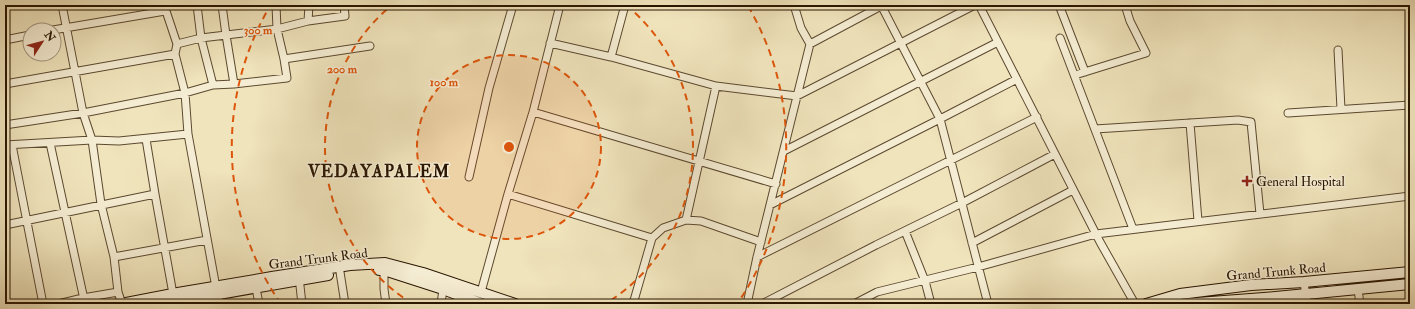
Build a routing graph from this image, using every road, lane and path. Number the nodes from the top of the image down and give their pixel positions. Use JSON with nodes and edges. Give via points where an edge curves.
{"nodes":[{"id":1,"x":62,"y":5,"type":"edge"},
{"id":2,"x":197,"y":5,"type":"edge"},
{"id":3,"x":222,"y":5,"type":"edge"},
{"id":4,"x":276,"y":5,"type":"edge"},
{"id":5,"x":309,"y":5,"type":"edge"},
{"id":6,"x":344,"y":5,"type":"edge"},
{"id":7,"x":513,"y":5,"type":"edge"},
{"id":8,"x":560,"y":5,"type":"edge"},
{"id":9,"x":625,"y":5,"type":"edge"},
{"id":10,"x":794,"y":5,"type":"edge"},
{"id":11,"x":882,"y":5,"type":"edge"},
{"id":12,"x":975,"y":5,"type":"edge"},
{"id":13,"x":979,"y":5,"type":"edge"},
{"id":14,"x":1059,"y":5,"type":"edge"},
{"id":15,"x":1125,"y":5,"type":"edge"},
{"id":16,"x":165,"y":8,"type":"edge"},
{"id":17,"x":308,"y":21,"type":"junction"},
{"id":18,"x":67,"y":27,"type":"junction"},
{"id":19,"x":62,"y":28,"type":"edge"},
{"id":20,"x":277,"y":29,"type":"junction"},
{"id":21,"x":226,"y":35,"type":"junction"},
{"id":22,"x":22,"y":37,"type":"edge"},
{"id":23,"x":201,"y":38,"type":"junction"},
{"id":24,"x":1060,"y":38,"type":"dead end"},
{"id":25,"x":5,"y":40,"type":"edge"},
{"id":26,"x":998,"y":42,"type":"junction"},
{"id":27,"x":550,"y":43,"type":"junction"},
{"id":28,"x":901,"y":43,"type":"junction"},
{"id":29,"x":177,"y":44,"type":"junction"},
{"id":30,"x":810,"y":44,"type":"junction"},
{"id":31,"x":370,"y":46,"type":"dead end"},
{"id":32,"x":1338,"y":50,"type":"dead end"},
{"id":33,"x":176,"y":54,"type":"junction"},
{"id":34,"x":611,"y":57,"type":"junction"},
{"id":35,"x":284,"y":59,"type":"junction"},
{"id":36,"x":75,"y":71,"type":"junction"},
{"id":37,"x":1085,"y":72,"type":"junction"},
{"id":38,"x":1074,"y":75,"type":"junction"},
{"id":39,"x":1017,"y":79,"type":"junction"},
{"id":40,"x":921,"y":81,"type":"junction"},
{"id":41,"x":5,"y":84,"type":"edge"},
{"id":42,"x":234,"y":84,"type":"junction"},
{"id":43,"x":213,"y":85,"type":"junction"},
{"id":44,"x":716,"y":86,"type":"junction"},
{"id":45,"x":185,"y":93,"type":"junction"},
{"id":46,"x":797,"y":96,"type":"junction"},
{"id":47,"x":1410,"y":104,"type":"edge"},
{"id":48,"x":1341,"y":109,"type":"junction"},
{"id":49,"x":533,"y":112,"type":"junction"},
{"id":50,"x":83,"y":113,"type":"junction"},
{"id":51,"x":1288,"y":113,"type":"dead end"},
{"id":52,"x":1037,"y":117,"type":"junction"},
{"id":53,"x":940,"y":119,"type":"junction"},
{"id":54,"x":1190,"y":124,"type":"junction"},
{"id":55,"x":5,"y":125,"type":"edge"},
{"id":56,"x":1095,"y":129,"type":"junction"},
{"id":57,"x":188,"y":134,"type":"junction"},
{"id":58,"x":146,"y":139,"type":"junction"},
{"id":59,"x":92,"y":140,"type":"junction"},
{"id":60,"x":50,"y":143,"type":"junction"},
{"id":61,"x":8,"y":145,"type":"edge"},
{"id":62,"x":784,"y":151,"type":"junction"},
{"id":63,"x":1055,"y":154,"type":"junction"},
{"id":64,"x":950,"y":160,"type":"junction"},
{"id":65,"x":699,"y":162,"type":"junction"},
{"id":66,"x":469,"y":177,"type":"dead end"},
{"id":67,"x":776,"y":184,"type":"junction"},
{"id":68,"x":1073,"y":190,"type":"junction"},
{"id":69,"x":155,"y":194,"type":"junction"},
{"id":70,"x":508,"y":194,"type":"junction"},
{"id":71,"x":1410,"y":196,"type":"edge"},
{"id":72,"x":962,"y":203,"type":"junction"},
{"id":73,"x":101,"y":204,"type":"junction"},
{"id":74,"x":770,"y":205,"type":"junction"},
{"id":75,"x":64,"y":212,"type":"junction"},
{"id":76,"x":1260,"y":214,"type":"junction"},
{"id":77,"x":27,"y":220,"type":"junction"},
{"id":78,"x":686,"y":220,"type":"junction"},
{"id":79,"x":1198,"y":222,"type":"junction"},
{"id":80,"x":5,"y":225,"type":"edge"},
{"id":81,"x":1133,"y":229,"type":"junction"},
{"id":82,"x":906,"y":231,"type":"junction"},
{"id":83,"x":1096,"y":234,"type":"junction"},
{"id":84,"x":652,"y":238,"type":"junction"},
{"id":85,"x":206,"y":240,"type":"junction"},
{"id":86,"x":761,"y":242,"type":"junction"},
{"id":87,"x":972,"y":243,"type":"junction"},
{"id":88,"x":165,"y":248,"type":"junction"},
{"id":89,"x":114,"y":257,"type":"junction"},
{"id":90,"x":757,"y":257,"type":"junction"},
{"id":91,"x":978,"y":267,"type":"junction"},
{"id":92,"x":384,"y":270,"type":"junction"},
{"id":93,"x":340,"y":272,"type":"junction"},
{"id":94,"x":1410,"y":272,"type":"edge"},
{"id":95,"x":299,"y":277,"type":"junction"},
{"id":96,"x":925,"y":280,"type":"junction"},
{"id":97,"x":1304,"y":282,"type":"junction"},
{"id":98,"x":1410,"y":284,"type":"edge"},
{"id":99,"x":256,"y":288,"type":"junction"},
{"id":100,"x":443,"y":289,"type":"junction"},
{"id":101,"x":1358,"y":289,"type":"junction"},
{"id":102,"x":118,"y":292,"type":"junction"},
{"id":103,"x":481,"y":292,"type":"junction"},
{"id":104,"x":217,"y":295,"type":"edge"},
{"id":105,"x":1306,"y":299,"type":"edge"},
{"id":106,"x":84,"y":301,"type":"edge"},
{"id":107,"x":173,"y":301,"type":"edge"},
{"id":108,"x":463,"y":301,"type":"edge"},
{"id":109,"x":1264,"y":301,"type":"edge"},
{"id":110,"x":43,"y":304,"type":"edge"},
{"id":111,"x":58,"y":304,"type":"edge"},
{"id":112,"x":121,"y":304,"type":"edge"},
{"id":113,"x":259,"y":304,"type":"edge"},
{"id":114,"x":302,"y":304,"type":"edge"},
{"id":115,"x":345,"y":304,"type":"edge"},
{"id":116,"x":386,"y":304,"type":"edge"},
{"id":117,"x":441,"y":304,"type":"edge"},
{"id":118,"x":482,"y":304,"type":"edge"},
{"id":119,"x":516,"y":304,"type":"edge"},
{"id":120,"x":633,"y":304,"type":"edge"},
{"id":121,"x":747,"y":304,"type":"edge"},
{"id":122,"x":762,"y":304,"type":"edge"},
{"id":123,"x":854,"y":304,"type":"edge"},
{"id":124,"x":932,"y":304,"type":"edge"},
{"id":125,"x":988,"y":304,"type":"edge"},
{"id":126,"x":1135,"y":304,"type":"edge"},
{"id":127,"x":1146,"y":304,"type":"edge"},
{"id":128,"x":1184,"y":304,"type":"edge"},
{"id":129,"x":1360,"y":304,"type":"edge"}],
"edges":[{"from":1,"to":18,"type":"street"},
{"from":2,"to":23,"type":"street"},
{"from":3,"to":21,"type":"street"},
{"from":4,"to":20,"type":"street"},
{"from":5,"to":17,"type":"street"},
{"from":6,"to":17,"type":"street","via":[[345,16]]},
{"from":7,"to":66,"type":"street","via":[[489,88]]},
{"from":8,"to":27,"type":"street"},
{"from":9,"to":34,"type":"street"},
{"from":10,"to":30,"type":"street"},
{"from":11,"to":28,"type":"street"},
{"from":11,"to":30,"type":"street"},
{"from":12,"to":28,"type":"street"},
{"from":13,"to":26,"type":"street"},
{"from":14,"to":37,"type":"street"},
{"from":15,"to":37,"type":"street","via":[[1146,53]]},
{"from":16,"to":18,"type":"street"},
{"from":16,"to":29,"type":"street"},
{"from":17,"to":20,"type":"street"},
{"from":18,"to":19,"type":"street"},
{"from":18,"to":36,"type":"street"},
{"from":20,"to":21,"type":"street"},
{"from":20,"to":35,"type":"street"},
{"from":21,"to":23,"type":"street"},
{"from":21,"to":42,"type":"street"},
{"from":22,"to":25,"type":"street"},
{"from":23,"to":29,"type":"street"},
{"from":23,"to":43,"type":"street"},
{"from":24,"to":38,"type":"street"},
{"from":26,"to":39,"type":"street"},
{"from":26,"to":40,"type":"street"},
{"from":27,"to":34,"type":"street"},
{"from":27,"to":49,"type":"street"},
{"from":28,"to":40,"type":"street"},
{"from":28,"to":46,"type":"street"},
{"from":29,"to":33,"type":"street"},
{"from":30,"to":46,"type":"street"},
{"from":31,"to":35,"type":"street"},
{"from":32,"to":48,"type":"street"},
{"from":33,"to":36,"type":"street"},
{"from":33,"to":45,"type":"street"},
{"from":34,"to":44,"type":"street"},
{"from":35,"to":42,"type":"street","via":[[287,78]]},
{"from":36,"to":41,"type":"street"},
{"from":36,"to":50,"type":"street"},
{"from":37,"to":38,"type":"street"},
{"from":38,"to":56,"type":"street"},
{"from":39,"to":52,"type":"street"},
{"from":39,"to":53,"type":"street"},
{"from":40,"to":53,"type":"street"},
{"from":40,"to":62,"type":"street"},
{"from":42,"to":43,"type":"street"},
{"from":43,"to":45,"type":"street"},
{"from":44,"to":46,"type":"street"},
{"from":44,"to":65,"type":"street"},
{"from":45,"to":50,"type":"street"},
{"from":45,"to":57,"type":"street"},
{"from":46,"to":62,"type":"street"},
{"from":47,"to":48,"type":"street"},
{"from":48,"to":51,"type":"street"},
{"from":49,"to":65,"type":"street"},
{"from":49,"to":70,"type":"street"},
{"from":50,"to":55,"type":"street"},
{"from":50,"to":59,"type":"street"},
{"from":52,"to":63,"type":"street"},
{"from":52,"to":64,"type":"street"},
{"from":53,"to":64,"type":"street"},
{"from":53,"to":74,"type":"street"},
{"from":54,"to":56,"type":"street"},
{"from":54,"to":76,"type":"street","via":[[1238,120],[1251,122]]},
{"from":54,"to":79,"type":"street"},
{"from":56,"to":81,"type":"street"},
{"from":57,"to":58,"type":"street"},
{"from":57,"to":85,"type":"street"},
{"from":58,"to":59,"type":"street"},
{"from":58,"to":69,"type":"street"},
{"from":59,"to":60,"type":"street"},
{"from":59,"to":73,"type":"street"},
{"from":60,"to":61,"type":"street"},
{"from":60,"to":75,"type":"street"},
{"from":61,"to":77,"type":"street"},
{"from":62,"to":67,"type":"street"},
{"from":63,"to":68,"type":"street"},
{"from":63,"to":72,"type":"street"},
{"from":64,"to":72,"type":"street"},
{"from":64,"to":90,"type":"street"},
{"from":65,"to":67,"type":"street"},
{"from":65,"to":78,"type":"street"},
{"from":67,"to":74,"type":"street"},
{"from":68,"to":83,"type":"street"},
{"from":68,"to":87,"type":"street"},
{"from":69,"to":73,"type":"street"},
{"from":69,"to":88,"type":"street"},
{"from":70,"to":84,"type":"street"},
{"from":70,"to":103,"type":"street"},
{"from":71,"to":76,"type":"street"},
{"from":72,"to":82,"type":"street"},
{"from":72,"to":87,"type":"street"},
{"from":73,"to":75,"type":"street"},
{"from":73,"to":89,"type":"street"},
{"from":74,"to":86,"type":"street"},
{"from":75,"to":77,"type":"street"},
{"from":75,"to":106,"type":"street"},
{"from":76,"to":79,"type":"street"},
{"from":77,"to":80,"type":"street"},
{"from":77,"to":110,"type":"street"},
{"from":78,"to":84,"type":"street","via":[[663,228]]},
{"from":78,"to":86,"type":"street","via":[[701,221]]},
{"from":79,"to":81,"type":"street"},
{"from":81,"to":83,"type":"street"},
{"from":82,"to":96,"type":"street"},
{"from":82,"to":122,"type":"street"},
{"from":83,"to":91,"type":"street"},
{"from":83,"to":126,"type":"street"},
{"from":84,"to":120,"type":"street"},
{"from":85,"to":88,"type":"street"},
{"from":85,"to":104,"type":"street"},
{"from":86,"to":90,"type":"street"},
{"from":87,"to":91,"type":"street"},
{"from":88,"to":89,"type":"street"},
{"from":88,"to":107,"type":"street"},
{"from":89,"to":102,"type":"street"},
{"from":90,"to":121,"type":"street"},
{"from":91,"to":96,"type":"street"},
{"from":91,"to":125,"type":"street"},
{"from":92,"to":93,"type":"main road"},
{"from":92,"to":100,"type":"main road"},
{"from":92,"to":116,"type":"street"},
{"from":93,"to":95,"type":"main road"},
{"from":93,"to":115,"type":"street"},
{"from":94,"to":97,"type":"main road","name":"Grand Trunk Road"},
{"from":95,"to":99,"type":"main road"},
{"from":95,"to":103,"type":"main road","name":"Grand Trunk Road","via":[[350,265],[385,263]]},
{"from":95,"to":104,"type":"main road","name":"Grand Trunk Road"},
{"from":95,"to":114,"type":"street"},
{"from":96,"to":123,"type":"street","via":[[877,292]]},
{"from":96,"to":124,"type":"street"},
{"from":97,"to":105,"type":"street"},
{"from":97,"to":127,"type":"main road","name":"Grand Trunk Road","via":[[1251,285],[1180,294]]},
{"from":98,"to":101,"type":"main road"},
{"from":99,"to":104,"type":"main road"},
{"from":99,"to":113,"type":"street"},
{"from":100,"to":108,"type":"main road"},
{"from":100,"to":117,"type":"street"},
{"from":101,"to":105,"type":"main road"},
{"from":101,"to":129,"type":"street"},
{"from":102,"to":106,"type":"street"},
{"from":102,"to":112,"type":"street"},
{"from":103,"to":119,"type":"main road","name":"Grand Trunk Road"},
{"from":104,"to":107,"type":"main road"},
{"from":105,"to":109,"type":"main road"},
{"from":106,"to":111,"type":"street"},
{"from":107,"to":112,"type":"main road"},
{"from":108,"to":118,"type":"main road"},
{"from":109,"to":128,"type":"main road"}]}
